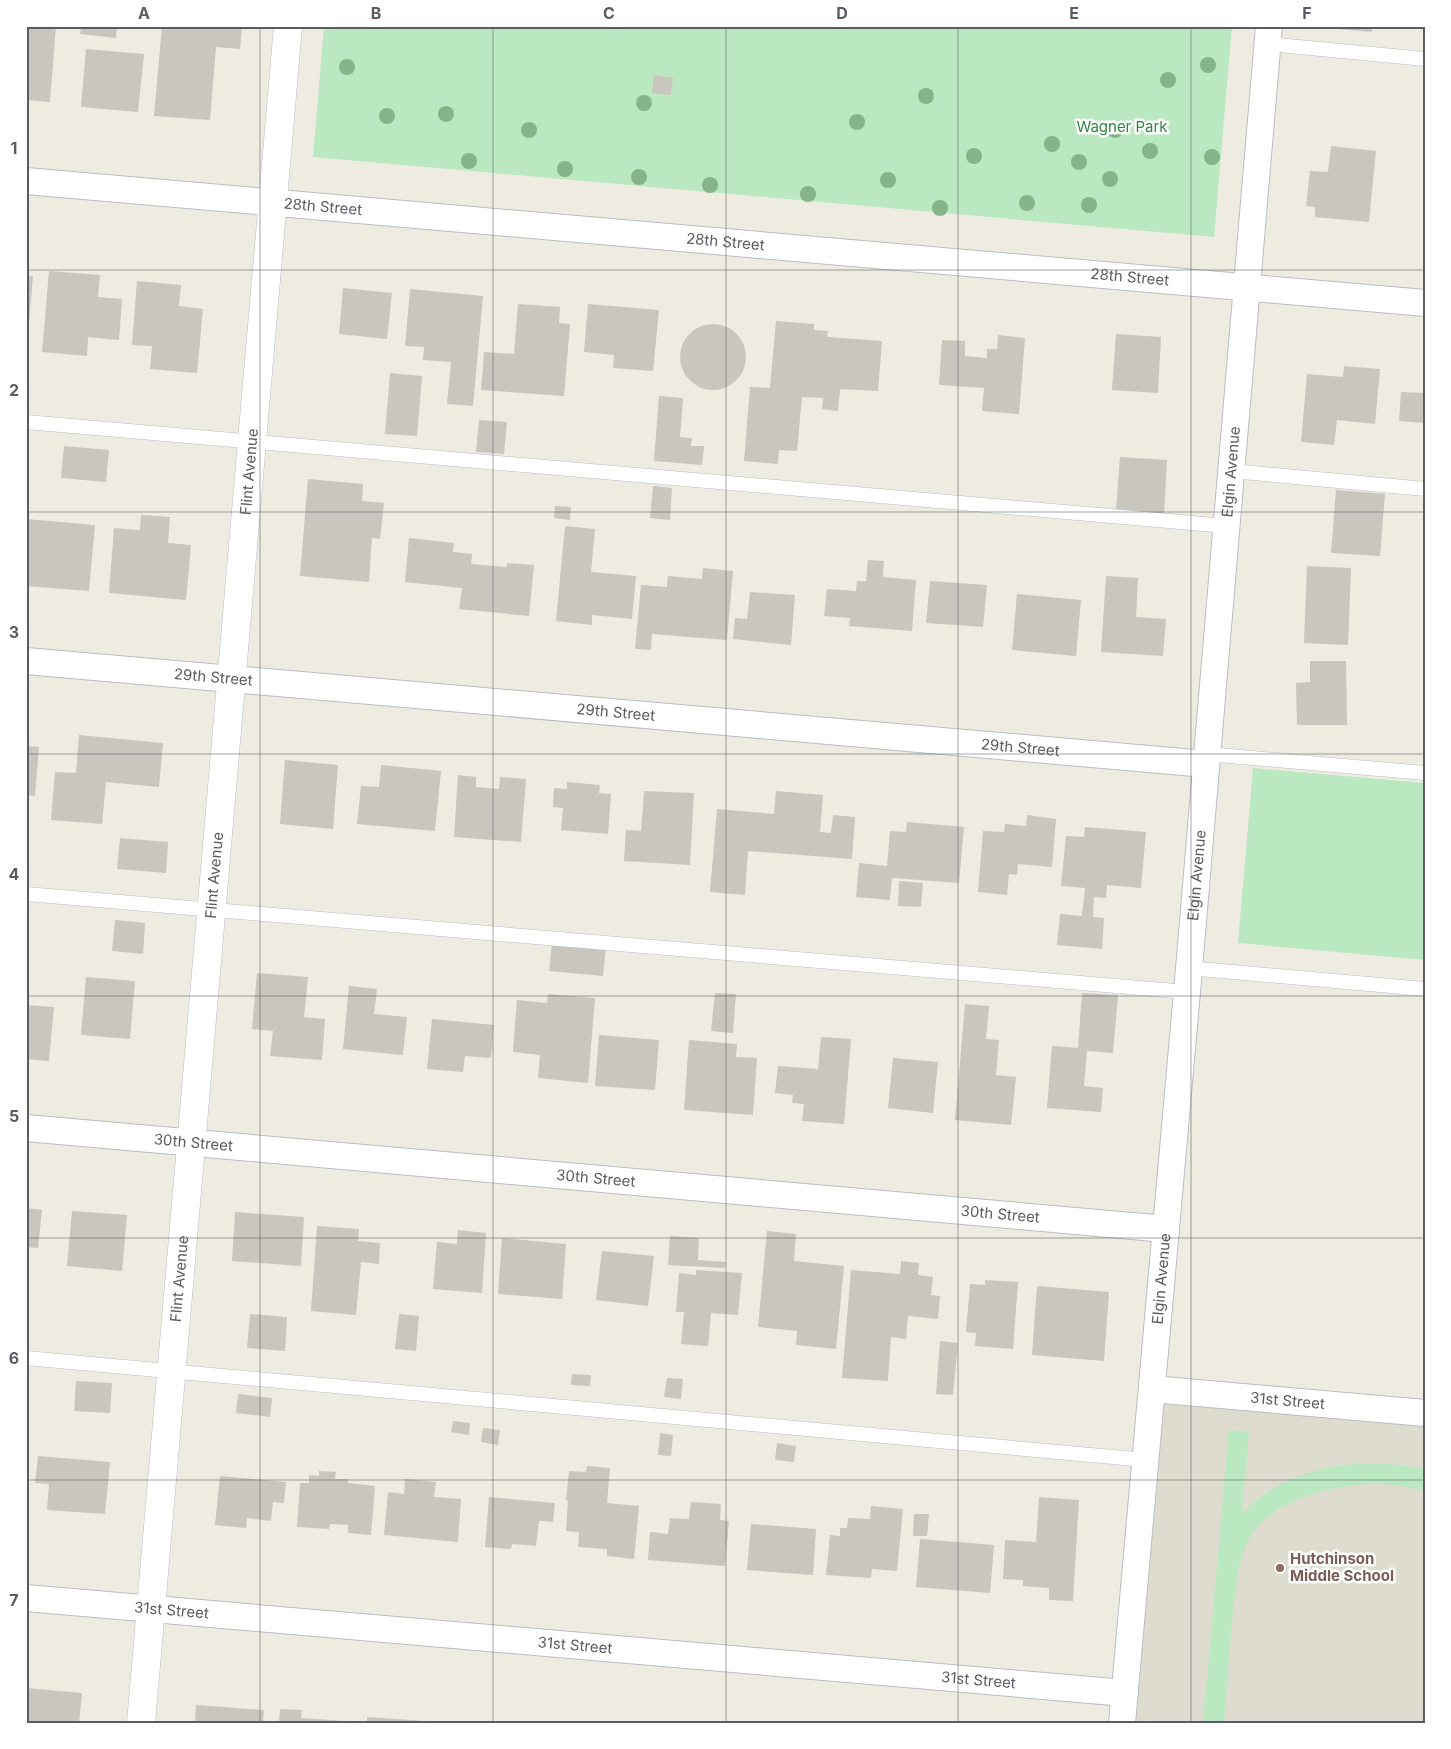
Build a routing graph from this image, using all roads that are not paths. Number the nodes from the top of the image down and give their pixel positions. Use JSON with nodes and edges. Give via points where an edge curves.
{"nodes":[{"id":1,"x":288,"y":26,"type":"edge"},
{"id":2,"x":1268,"y":35,"type":"edge"},
{"id":3,"x":1425,"y":59,"type":"edge"},
{"id":4,"x":26,"y":181,"type":"edge"},
{"id":5,"x":273,"y":203,"type":"junction"},
{"id":6,"x":1246,"y":287,"type":"junction"},
{"id":7,"x":1425,"y":303,"type":"edge"},
{"id":8,"x":26,"y":422,"type":"edge"},
{"id":9,"x":252,"y":440,"type":"junction"},
{"id":10,"x":1231,"y":471,"type":"junction"},
{"id":11,"x":1425,"y":489,"type":"edge"},
{"id":12,"x":1226,"y":526,"type":"junction"},
{"id":13,"x":26,"y":661,"type":"edge"},
{"id":14,"x":231,"y":679,"type":"junction"},
{"id":15,"x":1206,"y":759,"type":"junction"},
{"id":16,"x":1425,"y":773,"type":"edge"},
{"id":17,"x":26,"y":894,"type":"edge"},
{"id":18,"x":211,"y":908,"type":"junction"},
{"id":19,"x":1187,"y":980,"type":"junction"},
{"id":20,"x":1425,"y":989,"type":"edge"},
{"id":21,"x":26,"y":1128,"type":"edge"},
{"id":22,"x":190,"y":1142,"type":"junction"},
{"id":23,"x":1166,"y":1230,"type":"junction"},
{"id":24,"x":26,"y":1358,"type":"edge"},
{"id":25,"x":171,"y":1370,"type":"junction"},
{"id":26,"x":1152,"y":1389,"type":"junction"},
{"id":27,"x":1425,"y":1413,"type":"edge"},
{"id":28,"x":1146,"y":1460,"type":"junction"},
{"id":29,"x":26,"y":1598,"type":"edge"},
{"id":30,"x":152,"y":1609,"type":"junction"},
{"id":31,"x":1125,"y":1693,"type":"junction"},
{"id":32,"x":141,"y":1723,"type":"edge"},
{"id":33,"x":1122,"y":1723,"type":"edge"}],
"edges":[{"from":1,"to":5,"type":"street","name":"Flint Avenue"},
{"from":2,"to":3,"type":"lane"},
{"from":2,"to":6,"type":"street","name":"Elgin Avenue"},
{"from":4,"to":5,"type":"street","name":"28th Street"},
{"from":5,"to":6,"type":"street","name":"28th Street"},
{"from":5,"to":9,"type":"street","name":"Flint Avenue"},
{"from":6,"to":7,"type":"street","name":"28th Street"},
{"from":6,"to":10,"type":"street","name":"Elgin Avenue"},
{"from":8,"to":9,"type":"lane"},
{"from":9,"to":12,"type":"lane"},
{"from":9,"to":14,"type":"street","name":"Flint Avenue"},
{"from":10,"to":11,"type":"lane"},
{"from":10,"to":12,"type":"street","name":"Elgin Avenue"},
{"from":12,"to":15,"type":"street","name":"Elgin Avenue"},
{"from":13,"to":14,"type":"street","name":"29th Street"},
{"from":14,"to":15,"type":"street","name":"29th Street"},
{"from":14,"to":18,"type":"street","name":"Flint Avenue"},
{"from":15,"to":16,"type":"lane"},
{"from":15,"to":19,"type":"street","name":"Elgin Avenue"},
{"from":17,"to":18,"type":"lane"},
{"from":18,"to":19,"type":"lane"},
{"from":18,"to":22,"type":"street","name":"Flint Avenue"},
{"from":19,"to":20,"type":"lane"},
{"from":19,"to":23,"type":"street","name":"Elgin Avenue"},
{"from":21,"to":22,"type":"street","name":"30th Street"},
{"from":22,"to":23,"type":"street","name":"30th Street"},
{"from":22,"to":25,"type":"street","name":"Flint Avenue"},
{"from":23,"to":26,"type":"street","name":"Elgin Avenue"},
{"from":24,"to":25,"type":"lane"},
{"from":25,"to":28,"type":"lane"},
{"from":25,"to":30,"type":"street","name":"Flint Avenue"},
{"from":26,"to":27,"type":"street","name":"31st Street"},
{"from":26,"to":28,"type":"street","name":"Elgin Avenue"},
{"from":28,"to":31,"type":"street","name":"Elgin Avenue"},
{"from":29,"to":30,"type":"street","name":"31st Street"},
{"from":30,"to":31,"type":"street","name":"31st Street"},
{"from":30,"to":32,"type":"street","name":"Flint Avenue"},
{"from":31,"to":33,"type":"street","name":"Elgin Avenue"}]}
